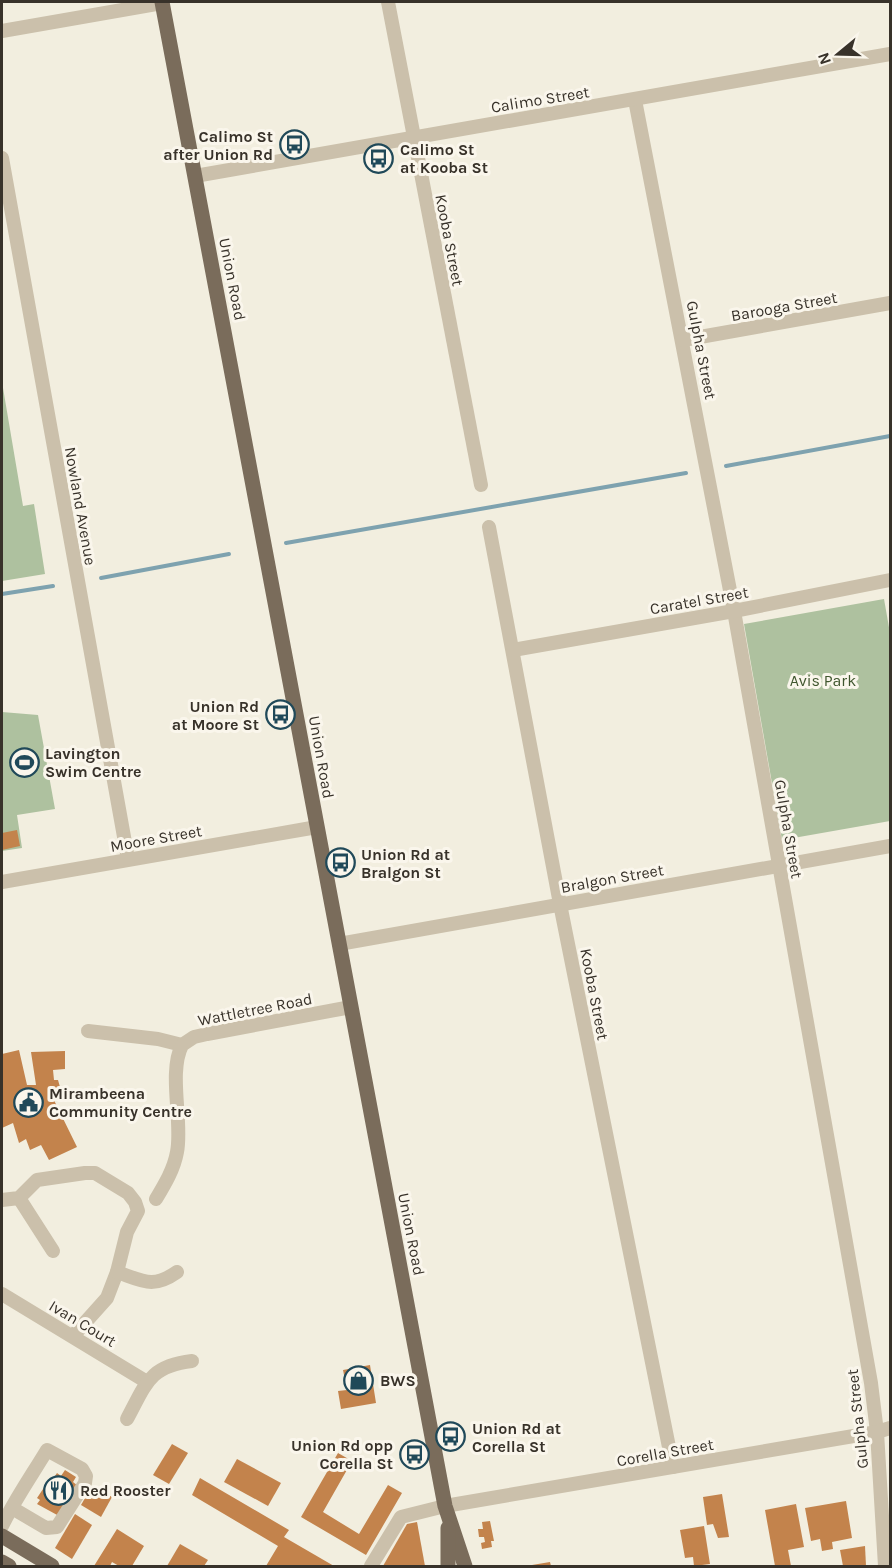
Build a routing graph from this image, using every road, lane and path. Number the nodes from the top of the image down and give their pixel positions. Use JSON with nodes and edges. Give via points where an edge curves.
{"nodes":[{"id":1,"x":162,"y":2,"type":"edge"},
{"id":2,"x":388,"y":2,"type":"edge"},
{"id":3,"x":2,"y":32,"type":"edge"},
{"id":4,"x":891,"y":54,"type":"edge"},
{"id":5,"x":635,"y":100,"type":"junction"},
{"id":6,"x":413,"y":137,"type":"junction"},
{"id":7,"x":2,"y":158,"type":"edge"},
{"id":8,"x":195,"y":176,"type":"junction"},
{"id":9,"x":891,"y":303,"type":"edge"},
{"id":10,"x":683,"y":340,"type":"junction"},
{"id":11,"x":481,"y":485,"type":"dead end"},
{"id":12,"x":489,"y":527,"type":"dead end"},
{"id":13,"x":891,"y":580,"type":"edge"},
{"id":14,"x":734,"y":611,"type":"junction"},
{"id":15,"x":513,"y":650,"type":"junction"},
{"id":16,"x":316,"y":827,"type":"junction"},
{"id":17,"x":891,"y":846,"type":"edge"},
{"id":18,"x":128,"y":859,"type":"junction"},
{"id":19,"x":778,"y":865,"type":"junction"},
{"id":20,"x":2,"y":882,"type":"edge"},
{"id":21,"x":560,"y":904,"type":"junction"},
{"id":22,"x":339,"y":944,"type":"junction"},
{"id":23,"x":351,"y":1007,"type":"junction"},
{"id":24,"x":88,"y":1031,"type":"dead end"},
{"id":25,"x":182,"y":1046,"type":"junction"},
{"id":26,"x":19,"y":1198,"type":"junction"},
{"id":27,"x":156,"y":1198,"type":"dead end"},
{"id":28,"x":2,"y":1200,"type":"edge"},
{"id":29,"x":53,"y":1251,"type":"dead end"},
{"id":30,"x":117,"y":1272,"type":"junction"},
{"id":31,"x":177,"y":1272,"type":"dead end"},
{"id":32,"x":2,"y":1294,"type":"edge"},
{"id":33,"x":73,"y":1336,"type":"junction"},
{"id":34,"x":192,"y":1361,"type":"dead end"},
{"id":35,"x":147,"y":1382,"type":"junction"},
{"id":36,"x":127,"y":1419,"type":"dead end"},
{"id":37,"x":884,"y":1430,"type":"edge"},
{"id":38,"x":673,"y":1467,"type":"junction"},
{"id":39,"x":12,"y":1508,"type":"junction"},
{"id":40,"x":447,"y":1512,"type":"junction"},
{"id":41,"x":2,"y":1526,"type":"edge"},
{"id":42,"x":2,"y":1536,"type":"edge"},
{"id":43,"x":2,"y":1562,"type":"edge"},
{"id":44,"x":9,"y":1566,"type":"edge"},
{"id":45,"x":52,"y":1566,"type":"edge"},
{"id":46,"x":371,"y":1566,"type":"edge"},
{"id":47,"x":448,"y":1566,"type":"edge"},
{"id":48,"x":465,"y":1566,"type":"edge"},
{"id":49,"x":885,"y":1566,"type":"edge"}],
"edges":[{"from":1,"to":3,"type":"street"},
{"from":1,"to":8,"type":"main road","name":"Union Road"},
{"from":2,"to":6,"type":"street","name":"Kooba Street"},
{"from":4,"to":5,"type":"street","name":"Calimo Street"},
{"from":5,"to":6,"type":"street","name":"Calimo Street"},
{"from":5,"to":10,"type":"street","name":"Gulpha Street"},
{"from":6,"to":8,"type":"street","name":"Calimo Street"},
{"from":6,"to":11,"type":"street","name":"Kooba Street"},
{"from":7,"to":18,"type":"street","name":"Nowland Avenue"},
{"from":8,"to":16,"type":"main road","name":"Union Road"},
{"from":9,"to":10,"type":"street","name":"Barooga Street"},
{"from":10,"to":14,"type":"street","name":"Gulpha Street"},
{"from":12,"to":15,"type":"street","name":"Kooba Street"},
{"from":13,"to":14,"type":"street","name":"Caratel Street"},
{"from":14,"to":15,"type":"street","name":"Caratel Street"},
{"from":14,"to":19,"type":"street","name":"Gulpha Street"},
{"from":15,"to":21,"type":"street","name":"Kooba Street"},
{"from":16,"to":18,"type":"street","name":"Moore Street"},
{"from":16,"to":22,"type":"main road","name":"Union Road"},
{"from":17,"to":19,"type":"street","name":"Bralgon Street"},
{"from":18,"to":20,"type":"street","name":"Moore Street"},
{"from":19,"to":21,"type":"street","name":"Bralgon Street"},
{"from":19,"to":37,"type":"street","name":"Gulpha Street","via":[[871,1383]]},
{"from":21,"to":22,"type":"street","name":"Bralgon Street"},
{"from":21,"to":38,"type":"street","name":"Kooba Street"},
{"from":22,"to":23,"type":"main road","name":"Union Road"},
{"from":23,"to":25,"type":"street","name":"Wattletree Road","via":[[194,1037]]},
{"from":23,"to":40,"type":"main road","name":"Union Road"},
{"from":24,"to":25,"type":"street","via":[[158,1039]]},
{"from":25,"to":27,"type":"street","name":"Wattletree Road","via":[[177,1067],[178,1150],[174,1167]]},
{"from":26,"to":28,"type":"street"},
{"from":26,"to":29,"type":"street"},
{"from":26,"to":30,"type":"street","via":[[37,1180],[85,1173],[95,1173],[128,1193],[138,1211],[127,1232]]},
{"from":30,"to":31,"type":"street","via":[[158,1283]]},
{"from":30,"to":33,"type":"street","via":[[107,1298]]},
{"from":32,"to":33,"type":"street","name":"Ivan Court"},
{"from":33,"to":35,"type":"street","name":"Ivan Court"},
{"from":34,"to":35,"type":"street","via":[[157,1370]]},
{"from":35,"to":36,"type":"street"},
{"from":37,"to":38,"type":"street","name":"Corella Street"},
{"from":37,"to":49,"type":"street","name":"Gulpha Street"},
{"from":38,"to":40,"type":"street","name":"Corella Street"},
{"from":39,"to":39,"type":"street","via":[[46,1528],[53,1528],[59,1525],[86,1476],[82,1469],[47,1450]]},
{"from":39,"to":41,"type":"street"},
{"from":40,"to":46,"type":"street","name":"Corella Street","via":[[401,1517]]},
{"from":40,"to":47,"type":"main road","name":"Union Road"},
{"from":40,"to":48,"type":"main road","name":"Union Road"},
{"from":42,"to":45,"type":"main road"},
{"from":43,"to":44,"type":"main road"}]}
